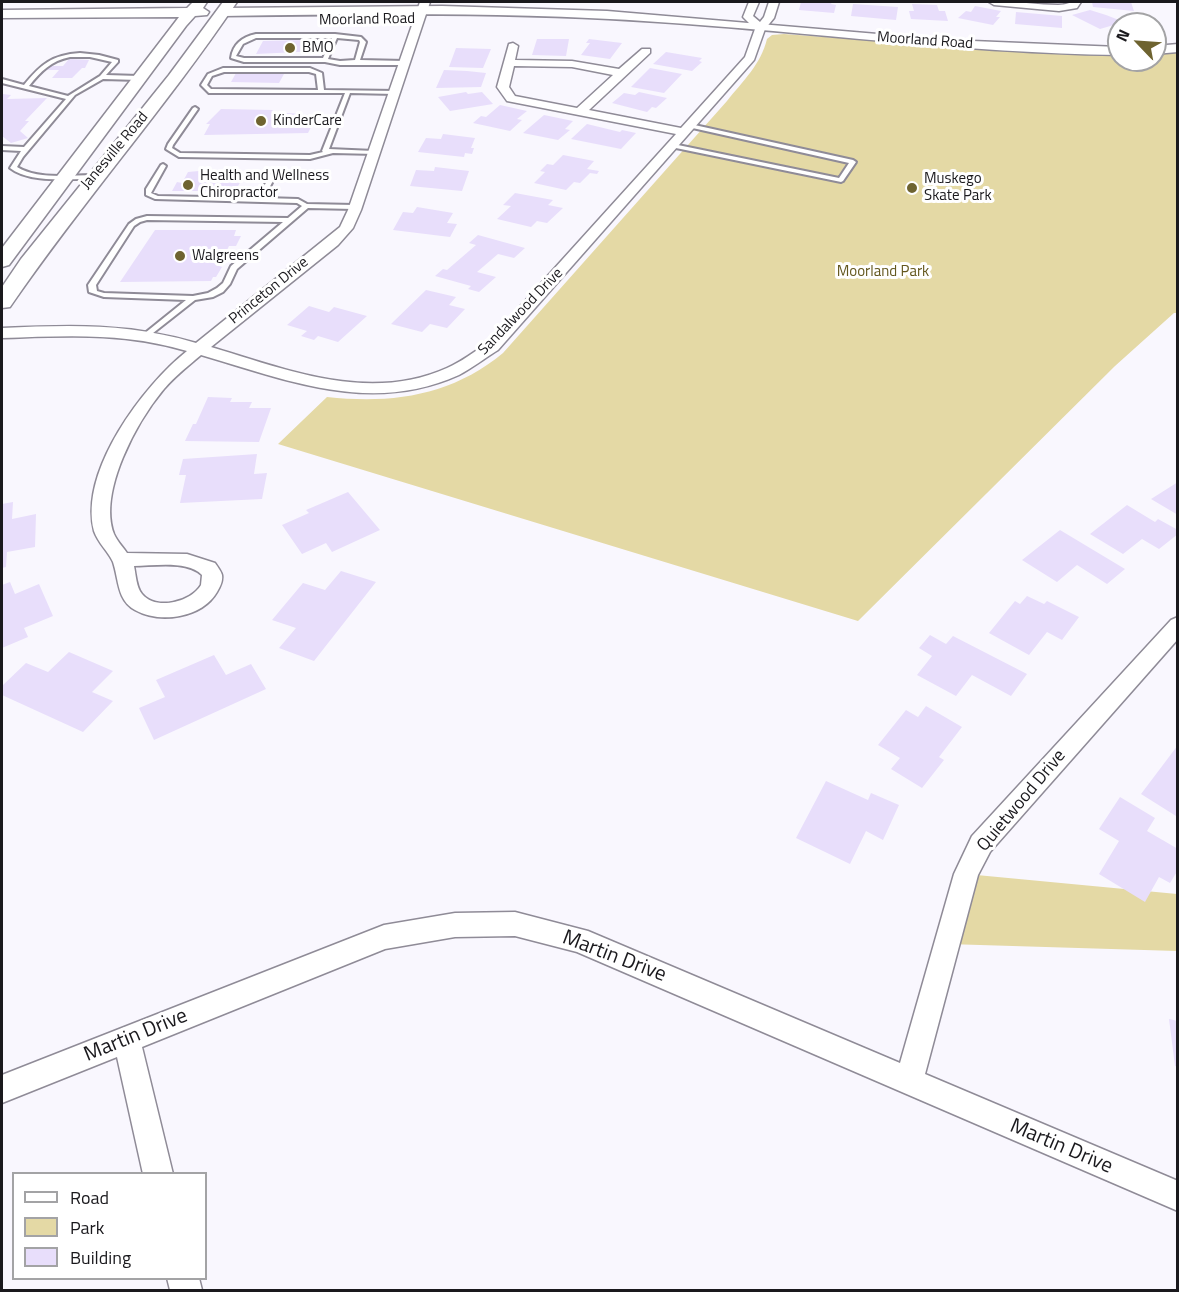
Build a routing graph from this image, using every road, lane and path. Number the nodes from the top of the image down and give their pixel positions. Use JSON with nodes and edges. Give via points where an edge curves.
{"nodes":[{"id":1,"x":754,"y":2,"type":"edge"},
{"id":2,"x":774,"y":2,"type":"edge"},
{"id":3,"x":994,"y":2,"type":"edge"},
{"id":4,"x":1076,"y":2,"type":"edge"},
{"id":5,"x":422,"y":10,"type":"edge"},
{"id":6,"x":191,"y":12,"type":"edge"},
{"id":7,"x":222,"y":12,"type":"edge"},
{"id":8,"x":2,"y":14,"type":"edge"},
{"id":9,"x":2,"y":25,"type":"edge"},
{"id":10,"x":760,"y":28,"type":"junction"},
{"id":11,"x":335,"y":36,"type":"junction"},
{"id":12,"x":513,"y":46,"type":"dead end"},
{"id":13,"x":646,"y":51,"type":"dead end"},
{"id":14,"x":1107,"y":51,"type":"edge"},
{"id":15,"x":325,"y":60,"type":"junction"},
{"id":16,"x":357,"y":62,"type":"junction"},
{"id":17,"x":405,"y":63,"type":"junction"},
{"id":18,"x":509,"y":63,"type":"junction"},
{"id":19,"x":621,"y":73,"type":"junction"},
{"id":20,"x":102,"y":77,"type":"junction"},
{"id":21,"x":140,"y":78,"type":"junction"},
{"id":22,"x":2,"y":81,"type":"edge"},
{"id":23,"x":25,"y":87,"type":"junction"},
{"id":24,"x":321,"y":92,"type":"junction"},
{"id":25,"x":348,"y":92,"type":"junction"},
{"id":26,"x":395,"y":92,"type":"junction"},
{"id":27,"x":69,"y":98,"type":"junction"},
{"id":28,"x":195,"y":109,"type":"dead end"},
{"id":29,"x":580,"y":112,"type":"junction"},
{"id":30,"x":688,"y":129,"type":"junction"},
{"id":31,"x":673,"y":146,"type":"junction"},
{"id":32,"x":2,"y":148,"type":"edge"},
{"id":33,"x":26,"y":149,"type":"junction"},
{"id":34,"x":330,"y":153,"type":"junction"},
{"id":35,"x":374,"y":153,"type":"junction"},
{"id":36,"x":163,"y":166,"type":"dead end"},
{"id":37,"x":274,"y":173,"type":"dead end"},
{"id":38,"x":66,"y":176,"type":"junction"},
{"id":39,"x":94,"y":177,"type":"junction"},
{"id":40,"x":260,"y":201,"type":"junction"},
{"id":41,"x":306,"y":206,"type":"junction"},
{"id":42,"x":354,"y":207,"type":"junction"},
{"id":43,"x":290,"y":220,"type":"junction"},
{"id":44,"x":2,"y":261,"type":"edge"},
{"id":45,"x":192,"y":298,"type":"junction"},
{"id":46,"x":2,"y":302,"type":"edge"},
{"id":47,"x":2,"y":333,"type":"edge"},
{"id":48,"x":148,"y":335,"type":"junction"},
{"id":49,"x":199,"y":349,"type":"junction"},
{"id":50,"x":122,"y":560,"type":"dead end"},
{"id":51,"x":1178,"y":625,"type":"edge"},
{"id":52,"x":127,"y":1041,"type":"junction"},
{"id":53,"x":909,"y":1082,"type":"junction"},
{"id":54,"x":2,"y":1089,"type":"edge"},
{"id":55,"x":158,"y":1172,"type":"edge"},
{"id":56,"x":1178,"y":1196,"type":"edge"}],
"edges":[{"from":1,"to":10,"type":"street","via":[[748,17]]},
{"from":2,"to":10,"type":"street","name":"Sandalwood Drive","via":[[769,18]]},
{"from":3,"to":4,"type":"street","via":[[1059,8]]},
{"from":5,"to":7,"type":"street","name":"Moorland Road"},
{"from":5,"to":10,"type":"street","name":"Moorland Road"},
{"from":5,"to":17,"type":"street","name":"Princeton Drive"},
{"from":6,"to":7,"type":"main road","name":"Moorland Road"},
{"from":6,"to":8,"type":"main road","name":"Moorland Road"},
{"from":6,"to":9,"type":"main road","name":"Moorland Road"},
{"from":6,"to":21,"type":"main road","name":"Janesville Road"},
{"from":7,"to":39,"type":"main road","name":"Janesville Road","via":[[161,97]]},
{"from":10,"to":14,"type":"street","name":"Moorland Road"},
{"from":10,"to":30,"type":"street","name":"Sandalwood Drive","via":[[750,58]]},
{"from":11,"to":15,"type":"lane"},
{"from":11,"to":15,"type":"lane","via":[[249,37],[240,42],[233,54],[244,60]]},
{"from":11,"to":16,"type":"lane","via":[[361,39]]},
{"from":12,"to":18,"type":"street"},
{"from":13,"to":19,"type":"street"},
{"from":15,"to":16,"type":"lane"},
{"from":16,"to":17,"type":"lane"},
{"from":17,"to":26,"type":"street","name":"Princeton Drive"},
{"from":18,"to":19,"type":"street","via":[[572,64]]},
{"from":18,"to":29,"type":"street","via":[[503,87],[511,99]]},
{"from":19,"to":29,"type":"street"},
{"from":20,"to":21,"type":"lane"},
{"from":20,"to":23,"type":"lane","via":[[116,62],[75,56],[45,64]]},
{"from":20,"to":27,"type":"lane"},
{"from":21,"to":38,"type":"main road","name":"Janesville Road"},
{"from":22,"to":23,"type":"lane"},
{"from":23,"to":27,"type":"lane"},
{"from":24,"to":24,"type":"lane","via":[[209,91],[204,85],[215,71],[310,70],[319,73]]},
{"from":24,"to":25,"type":"lane"},
{"from":25,"to":26,"type":"lane"},
{"from":25,"to":34,"type":"lane","via":[[326,146],[325,151]]},
{"from":26,"to":35,"type":"street","name":"Princeton Drive"},
{"from":27,"to":33,"type":"lane"},
{"from":28,"to":34,"type":"lane","via":[[170,145],[174,152],[296,157]]},
{"from":29,"to":30,"type":"street"},
{"from":30,"to":31,"type":"street","name":"Sandalwood Drive"},
{"from":30,"to":31,"type":"lane","via":[[853,162],[841,180]]},
{"from":31,"to":49,"type":"street","name":"Sandalwood Drive","via":[[492,347],[467,366],[434,381],[399,389],[330,387]]},
{"from":32,"to":33,"type":"lane"},
{"from":33,"to":38,"type":"lane","via":[[14,164],[18,173]]},
{"from":34,"to":35,"type":"lane"},
{"from":35,"to":42,"type":"street","name":"Princeton Drive"},
{"from":36,"to":40,"type":"lane","via":[[148,194],[157,198]]},
{"from":37,"to":40,"type":"lane"},
{"from":38,"to":39,"type":"lane"},
{"from":38,"to":44,"type":"main road","name":"Janesville Road"},
{"from":39,"to":46,"type":"main road","name":"Janesville Road"},
{"from":40,"to":41,"type":"lane","via":[[298,201]]},
{"from":41,"to":42,"type":"lane"},
{"from":41,"to":43,"type":"lane"},
{"from":42,"to":49,"type":"street","name":"Princeton Drive","via":[[346,229]]},
{"from":43,"to":45,"type":"lane","via":[[234,268],[220,290]]},
{"from":43,"to":45,"type":"lane","via":[[138,220],[92,285],[93,292],[104,295]]},
{"from":45,"to":48,"type":"lane"},
{"from":47,"to":48,"type":"street","name":"Sandalwood Drive"},
{"from":48,"to":49,"type":"street","name":"Sandalwood Drive"},
{"from":49,"to":50,"type":"street","name":"Princeton Drive","via":[[147,399],[113,462],[103,526],[109,543]]},
{"from":51,"to":53,"type":"street","name":"Quietwood Drive","via":[[981,844],[966,874]]},
{"from":52,"to":53,"type":"street","name":"Martin Drive","via":[[384,937],[455,925],[515,924],[579,940]]},
{"from":52,"to":54,"type":"street","name":"Martin Drive"},
{"from":52,"to":55,"type":"street"},
{"from":53,"to":56,"type":"street","name":"Martin Drive"}]}
